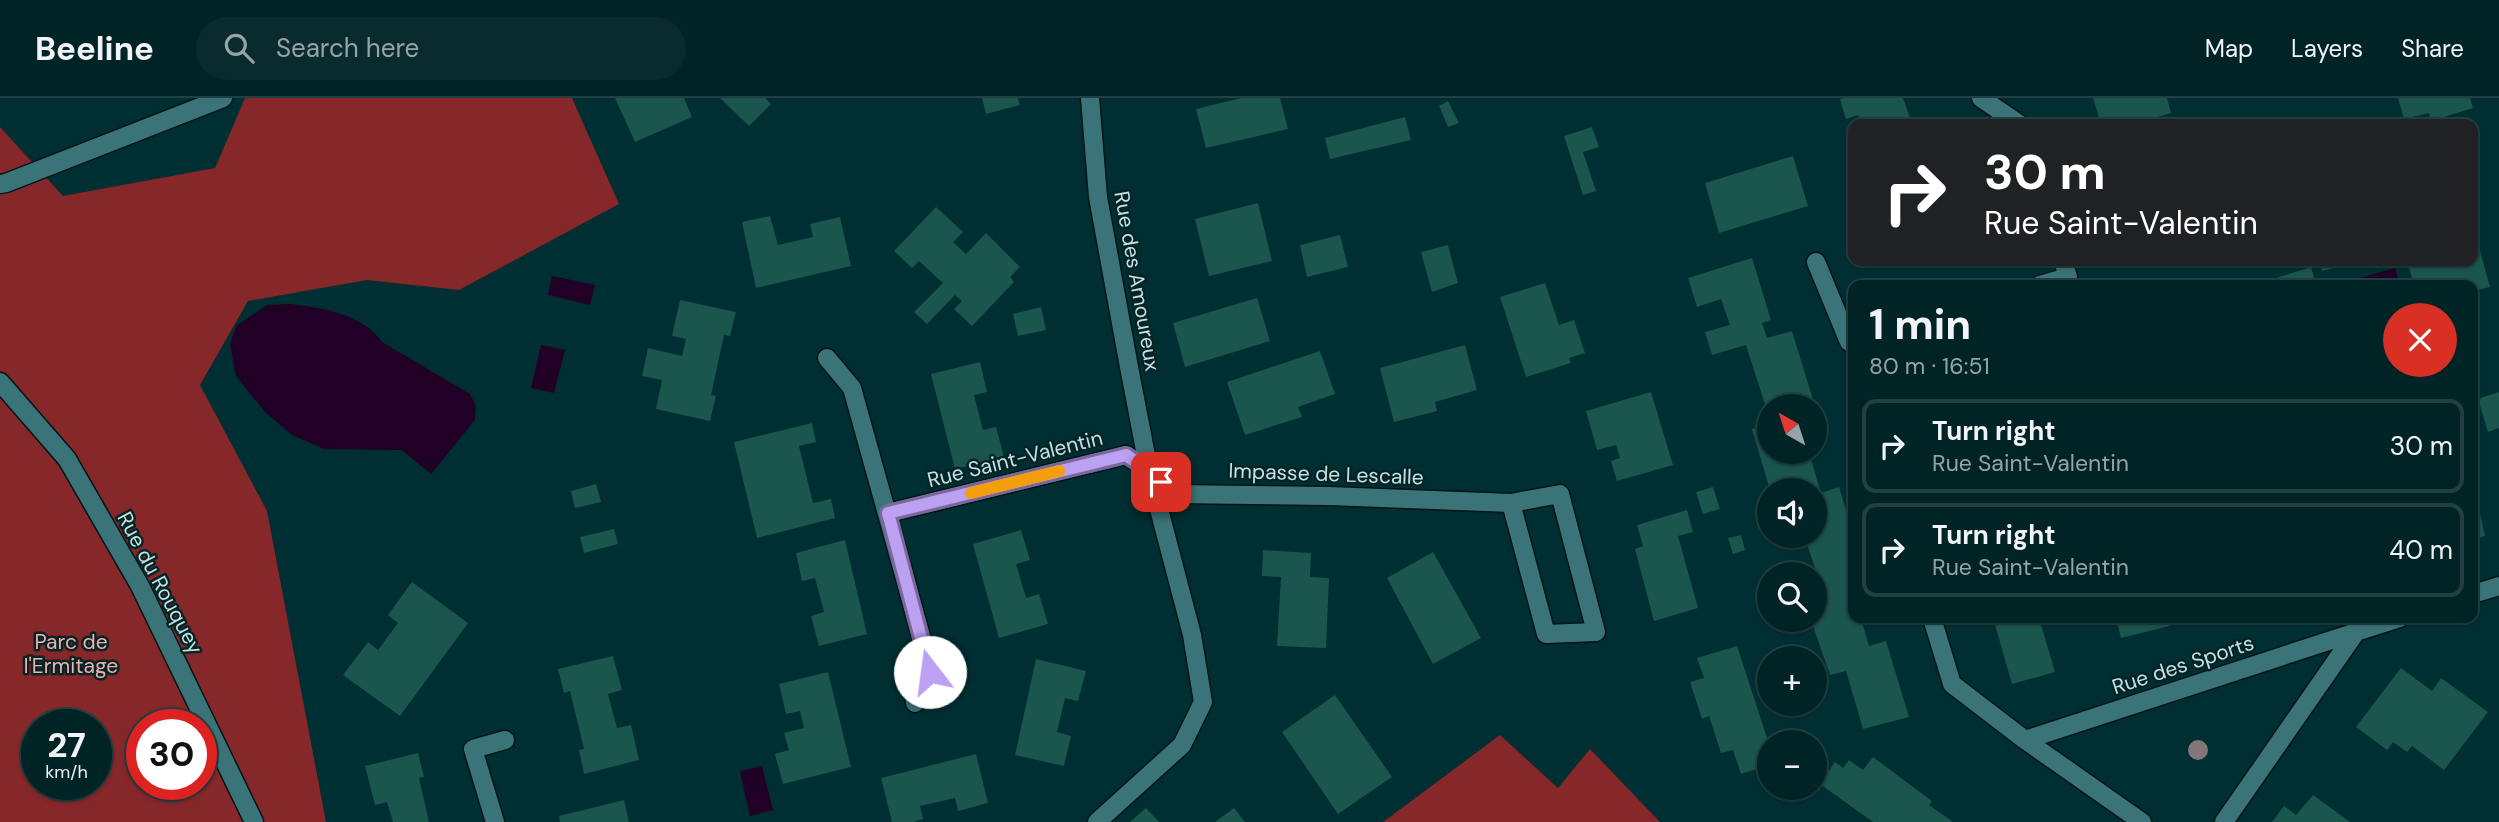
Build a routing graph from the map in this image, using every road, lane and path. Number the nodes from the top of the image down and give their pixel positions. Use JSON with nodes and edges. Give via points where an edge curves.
{"nodes":[{"id":1,"x":223,"y":98,"type":"edge"},
{"id":2,"x":1090,"y":98,"type":"edge"},
{"id":3,"x":1981,"y":98,"type":"edge"},
{"id":4,"x":2012,"y":119,"type":"edge"},
{"id":5,"x":0,"y":184,"type":"edge"},
{"id":6,"x":1816,"y":262,"type":"dead end"},
{"id":7,"x":2065,"y":266,"type":"edge"},
{"id":8,"x":2058,"y":280,"type":"edge"},
{"id":9,"x":1848,"y":338,"type":"edge"},
{"id":10,"x":827,"y":358,"type":"dead end"},
{"id":11,"x":0,"y":382,"type":"edge"},
{"id":12,"x":1149,"y":471,"type":"junction"},
{"id":13,"x":1511,"y":503,"type":"junction"},
{"id":14,"x":888,"y":513,"type":"junction"},
{"id":15,"x":2499,"y":586,"type":"edge"},
{"id":16,"x":2478,"y":592,"type":"edge"},
{"id":17,"x":1934,"y":623,"type":"edge"},
{"id":18,"x":2384,"y":623,"type":"edge"},
{"id":19,"x":2356,"y":632,"type":"junction"},
{"id":20,"x":915,"y":703,"type":"dead end"},
{"id":21,"x":505,"y":740,"type":"dead end"},
{"id":22,"x":2025,"y":740,"type":"junction"},
{"id":23,"x":254,"y":822,"type":"edge"},
{"id":24,"x":495,"y":822,"type":"edge"},
{"id":25,"x":1097,"y":822,"type":"edge"},
{"id":26,"x":2142,"y":822,"type":"edge"},
{"id":27,"x":2224,"y":822,"type":"edge"}],
"edges":[{"from":1,"to":5,"type":"street"},
{"from":2,"to":12,"type":"street","name":"Rue des Amoureux","via":[[1099,205]]},
{"from":3,"to":4,"type":"street"},
{"from":6,"to":9,"type":"street"},
{"from":7,"to":8,"type":"street","via":[[2068,277]]},
{"from":10,"to":14,"type":"street","via":[[852,388]]},
{"from":11,"to":23,"type":"street","name":"Rue du Rouquey","via":[[67,459],[140,586]]},
{"from":12,"to":13,"type":"street","name":"Impasse de Lescalle","via":[[1172,494]]},
{"from":12,"to":14,"type":"street","name":"Rue Saint-Valentin","via":[[1126,455]]},
{"from":12,"to":25,"type":"street","name":"Rue des Amoureux","via":[[1192,635],[1203,702],[1182,746]]},
{"from":13,"to":13,"type":"street","name":"Impasse de Lescalle","via":[[1560,494],[1596,632],[1546,634]]},
{"from":14,"to":20,"type":"street","via":[[930,672]]},
{"from":15,"to":16,"type":"street"},
{"from":17,"to":22,"type":"street","via":[[1952,684]]},
{"from":18,"to":19,"type":"street","name":"Rue des Sports"},
{"from":19,"to":22,"type":"street","name":"Rue des Sports"},
{"from":19,"to":27,"type":"street"},
{"from":21,"to":24,"type":"street","via":[[473,749]]},
{"from":22,"to":26,"type":"street"}]}
